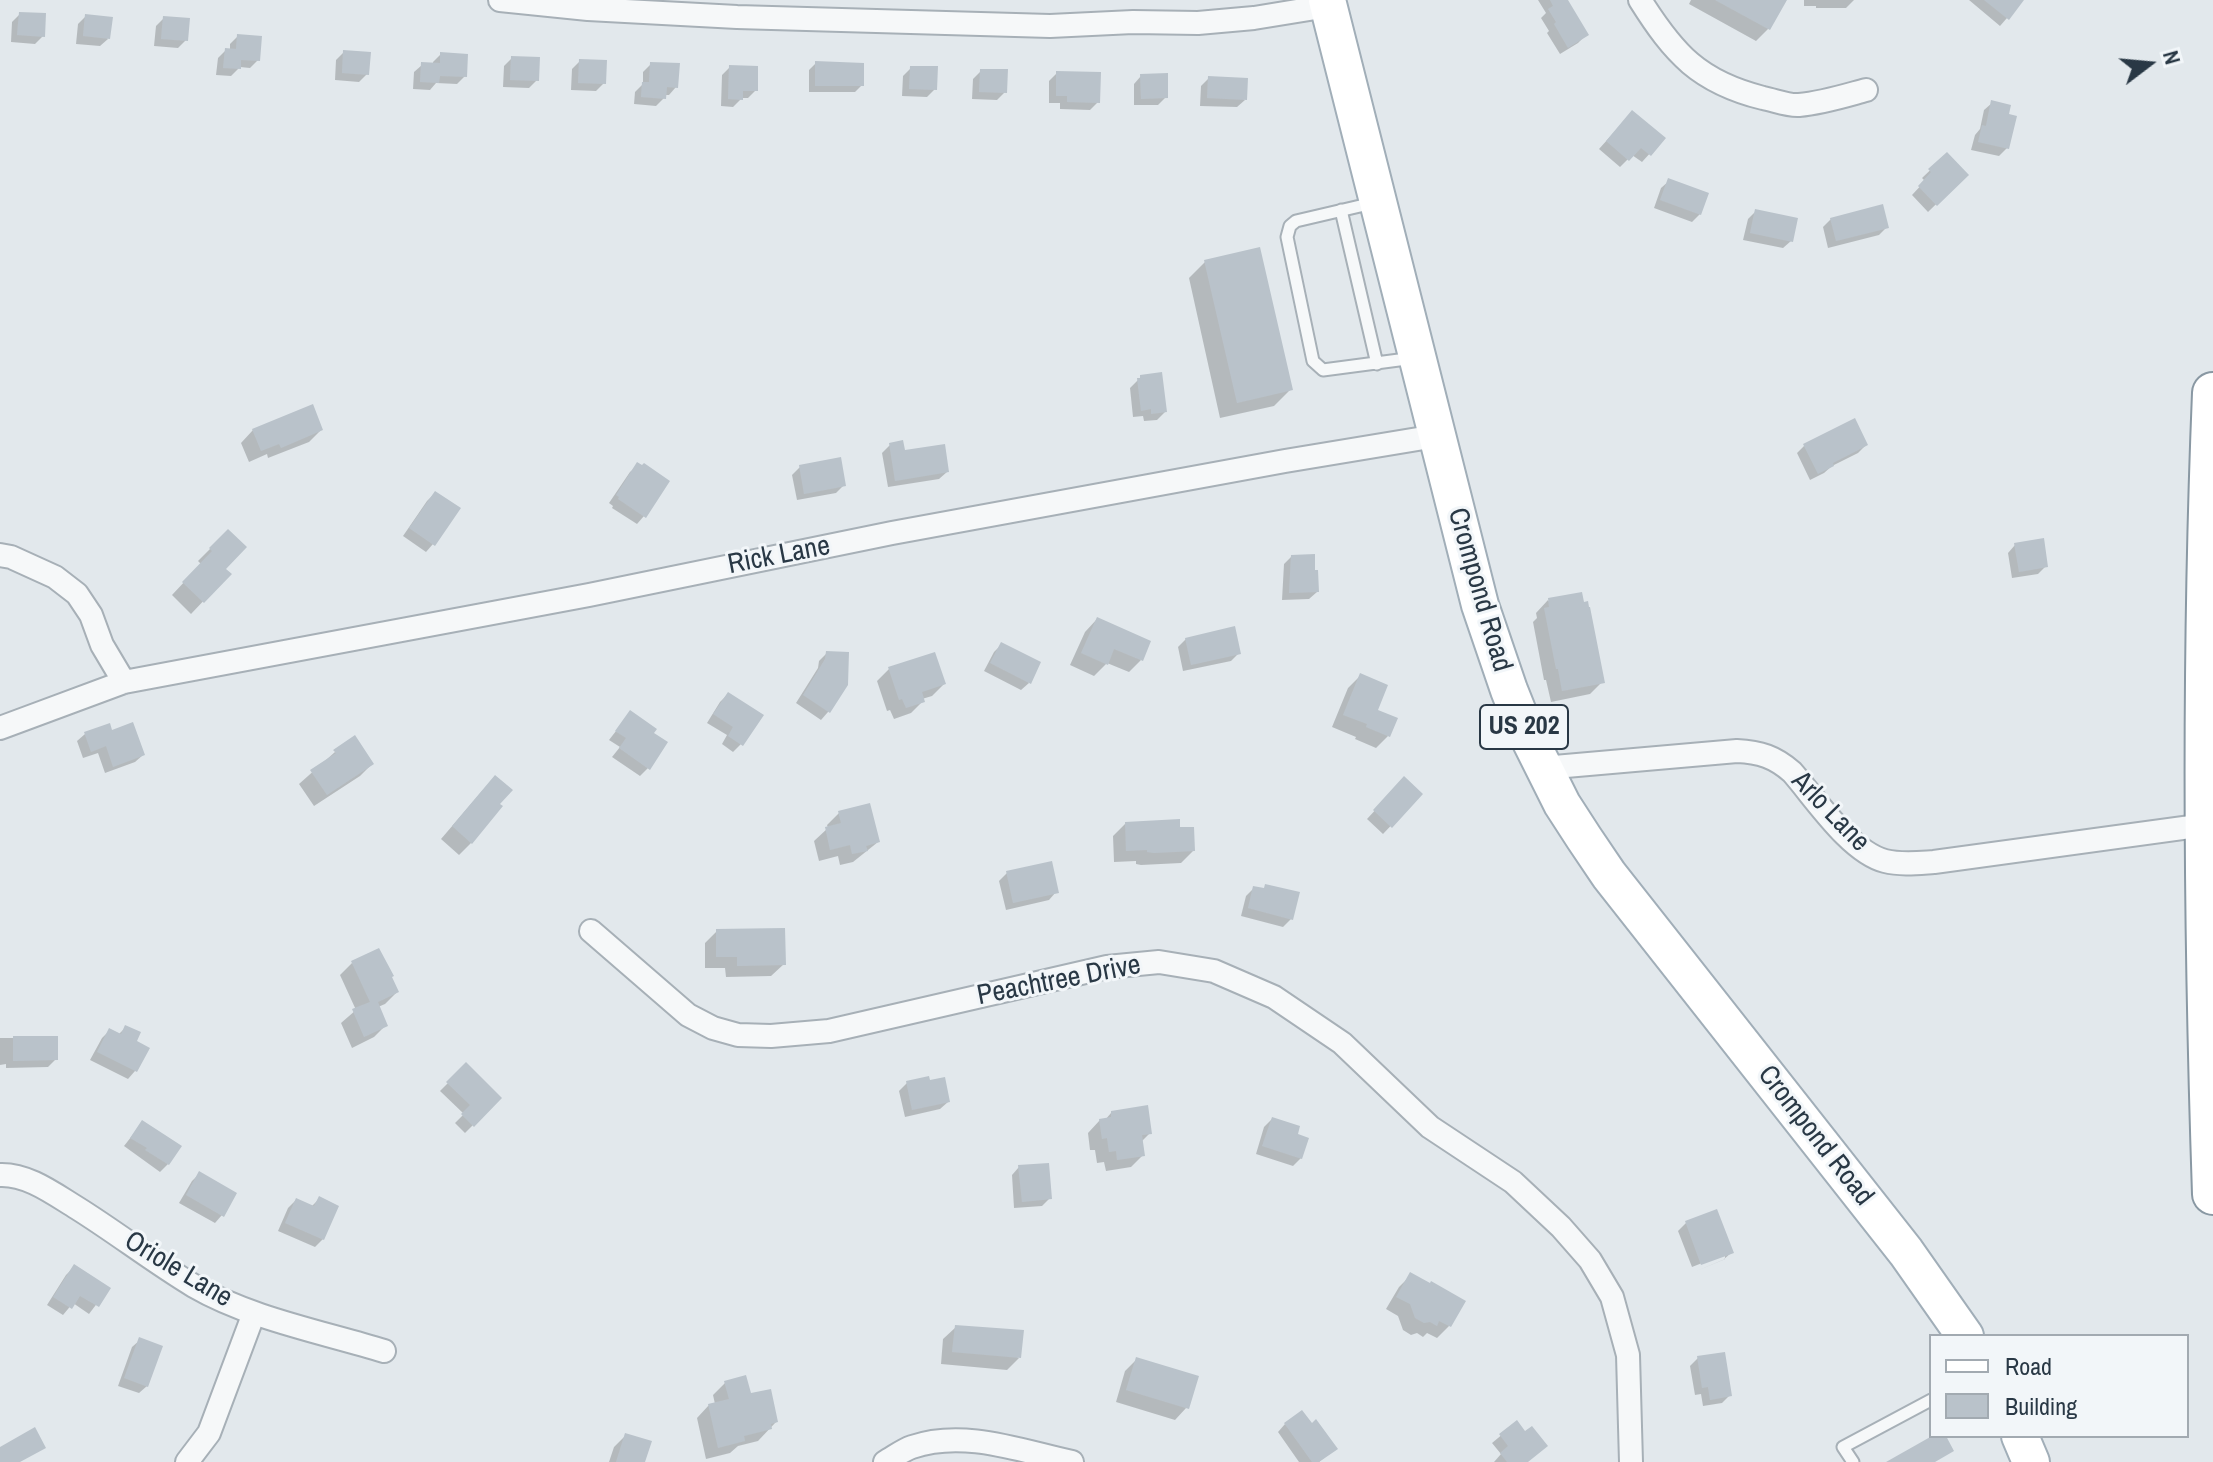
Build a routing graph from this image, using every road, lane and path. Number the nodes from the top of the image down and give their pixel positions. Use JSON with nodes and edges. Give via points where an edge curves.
{"nodes":[{"id":1,"x":500,"y":0,"type":"edge"},
{"id":2,"x":1640,"y":0,"type":"edge"},
{"id":3,"x":1327,"y":3,"type":"edge"},
{"id":4,"x":1866,"y":90,"type":"dead end"},
{"id":5,"x":1377,"y":201,"type":"junction"},
{"id":6,"x":1341,"y":210,"type":"junction"},
{"id":7,"x":1417,"y":357,"type":"junction"},
{"id":8,"x":1377,"y":364,"type":"junction"},
{"id":9,"x":2213,"y":393,"type":"edge"},
{"id":10,"x":1436,"y":436,"type":"junction"},
{"id":11,"x":2212,"y":468,"type":"edge"},
{"id":12,"x":0,"y":555,"type":"edge"},
{"id":13,"x":124,"y":682,"type":"junction"},
{"id":14,"x":0,"y":728,"type":"edge"},
{"id":15,"x":1543,"y":768,"type":"junction"},
{"id":16,"x":2209,"y":824,"type":"edge"},
{"id":17,"x":591,"y":931,"type":"dead end"},
{"id":18,"x":0,"y":1175,"type":"edge"},
{"id":19,"x":2213,"y":1194,"type":"edge"},
{"id":20,"x":254,"y":1313,"type":"junction"},
{"id":21,"x":1964,"y":1334,"type":"edge"},
{"id":22,"x":384,"y":1351,"type":"dead end"},
{"id":23,"x":1929,"y":1401,"type":"edge"},
{"id":24,"x":2021,"y":1438,"type":"edge"},
{"id":25,"x":187,"y":1462,"type":"edge"},
{"id":26,"x":885,"y":1462,"type":"edge"},
{"id":27,"x":1072,"y":1462,"type":"edge"},
{"id":28,"x":1631,"y":1462,"type":"edge"},
{"id":29,"x":1853,"y":1462,"type":"edge"},
{"id":30,"x":2031,"y":1462,"type":"edge"}],
"edges":[{"from":1,"to":3,"type":"street","via":[[737,17],[1050,26],[1198,23]]},
{"from":2,"to":4,"type":"street","via":[[1678,52],[1707,78],[1742,93],[1796,105]]},
{"from":3,"to":5,"type":"main road","name":"Crompond Road","number":"US 202"},
{"from":5,"to":6,"type":"lane"},
{"from":5,"to":7,"type":"main road","name":"Crompond Road","number":"US 202"},
{"from":6,"to":8,"type":"lane"},
{"from":6,"to":8,"type":"lane","via":[[1296,221],[1287,237],[1313,361],[1323,370]]},
{"from":7,"to":8,"type":"lane"},
{"from":7,"to":10,"type":"main road","name":"Crompond Road","number":"US 202"},
{"from":9,"to":11,"type":"highway"},
{"from":10,"to":13,"type":"street","name":"Rick Lane","via":[[921,528]]},
{"from":10,"to":15,"type":"main road","name":"Crompond Road","number":"US 202","via":[[1494,649]]},
{"from":11,"to":16,"type":"highway"},
{"from":12,"to":13,"type":"street","via":[[55,577],[77,594]]},
{"from":13,"to":14,"type":"street","name":"Rick Lane"},
{"from":15,"to":16,"type":"street","name":"Arlo Lane","via":[[1737,751],[1767,755],[1792,772],[1859,848],[1899,863]]},
{"from":15,"to":21,"type":"main road","name":"Crompond Road","number":"US 202","via":[[1609,875],[1906,1252]]},
{"from":16,"to":19,"type":"highway"},
{"from":17,"to":28,"type":"street","name":"Peachtree Drive","via":[[688,1015],[738,1035],[829,1031],[1107,967],[1159,962],[1214,971],[1274,997],[1342,1043],[1430,1127],[1513,1182],[1590,1260],[1612,1297],[1628,1355]]},
{"from":18,"to":20,"type":"street","name":"Oriole Lane","via":[[39,1185],[195,1287]]},
{"from":20,"to":22,"type":"street"},
{"from":20,"to":25,"type":"street","name":"Oriole Lane","via":[[209,1433]]},
{"from":23,"to":29,"type":"lane","via":[[1843,1447]]},
{"from":24,"to":30,"type":"main road"},
{"from":26,"to":27,"type":"street","via":[[911,1448],[968,1439]]}]}
